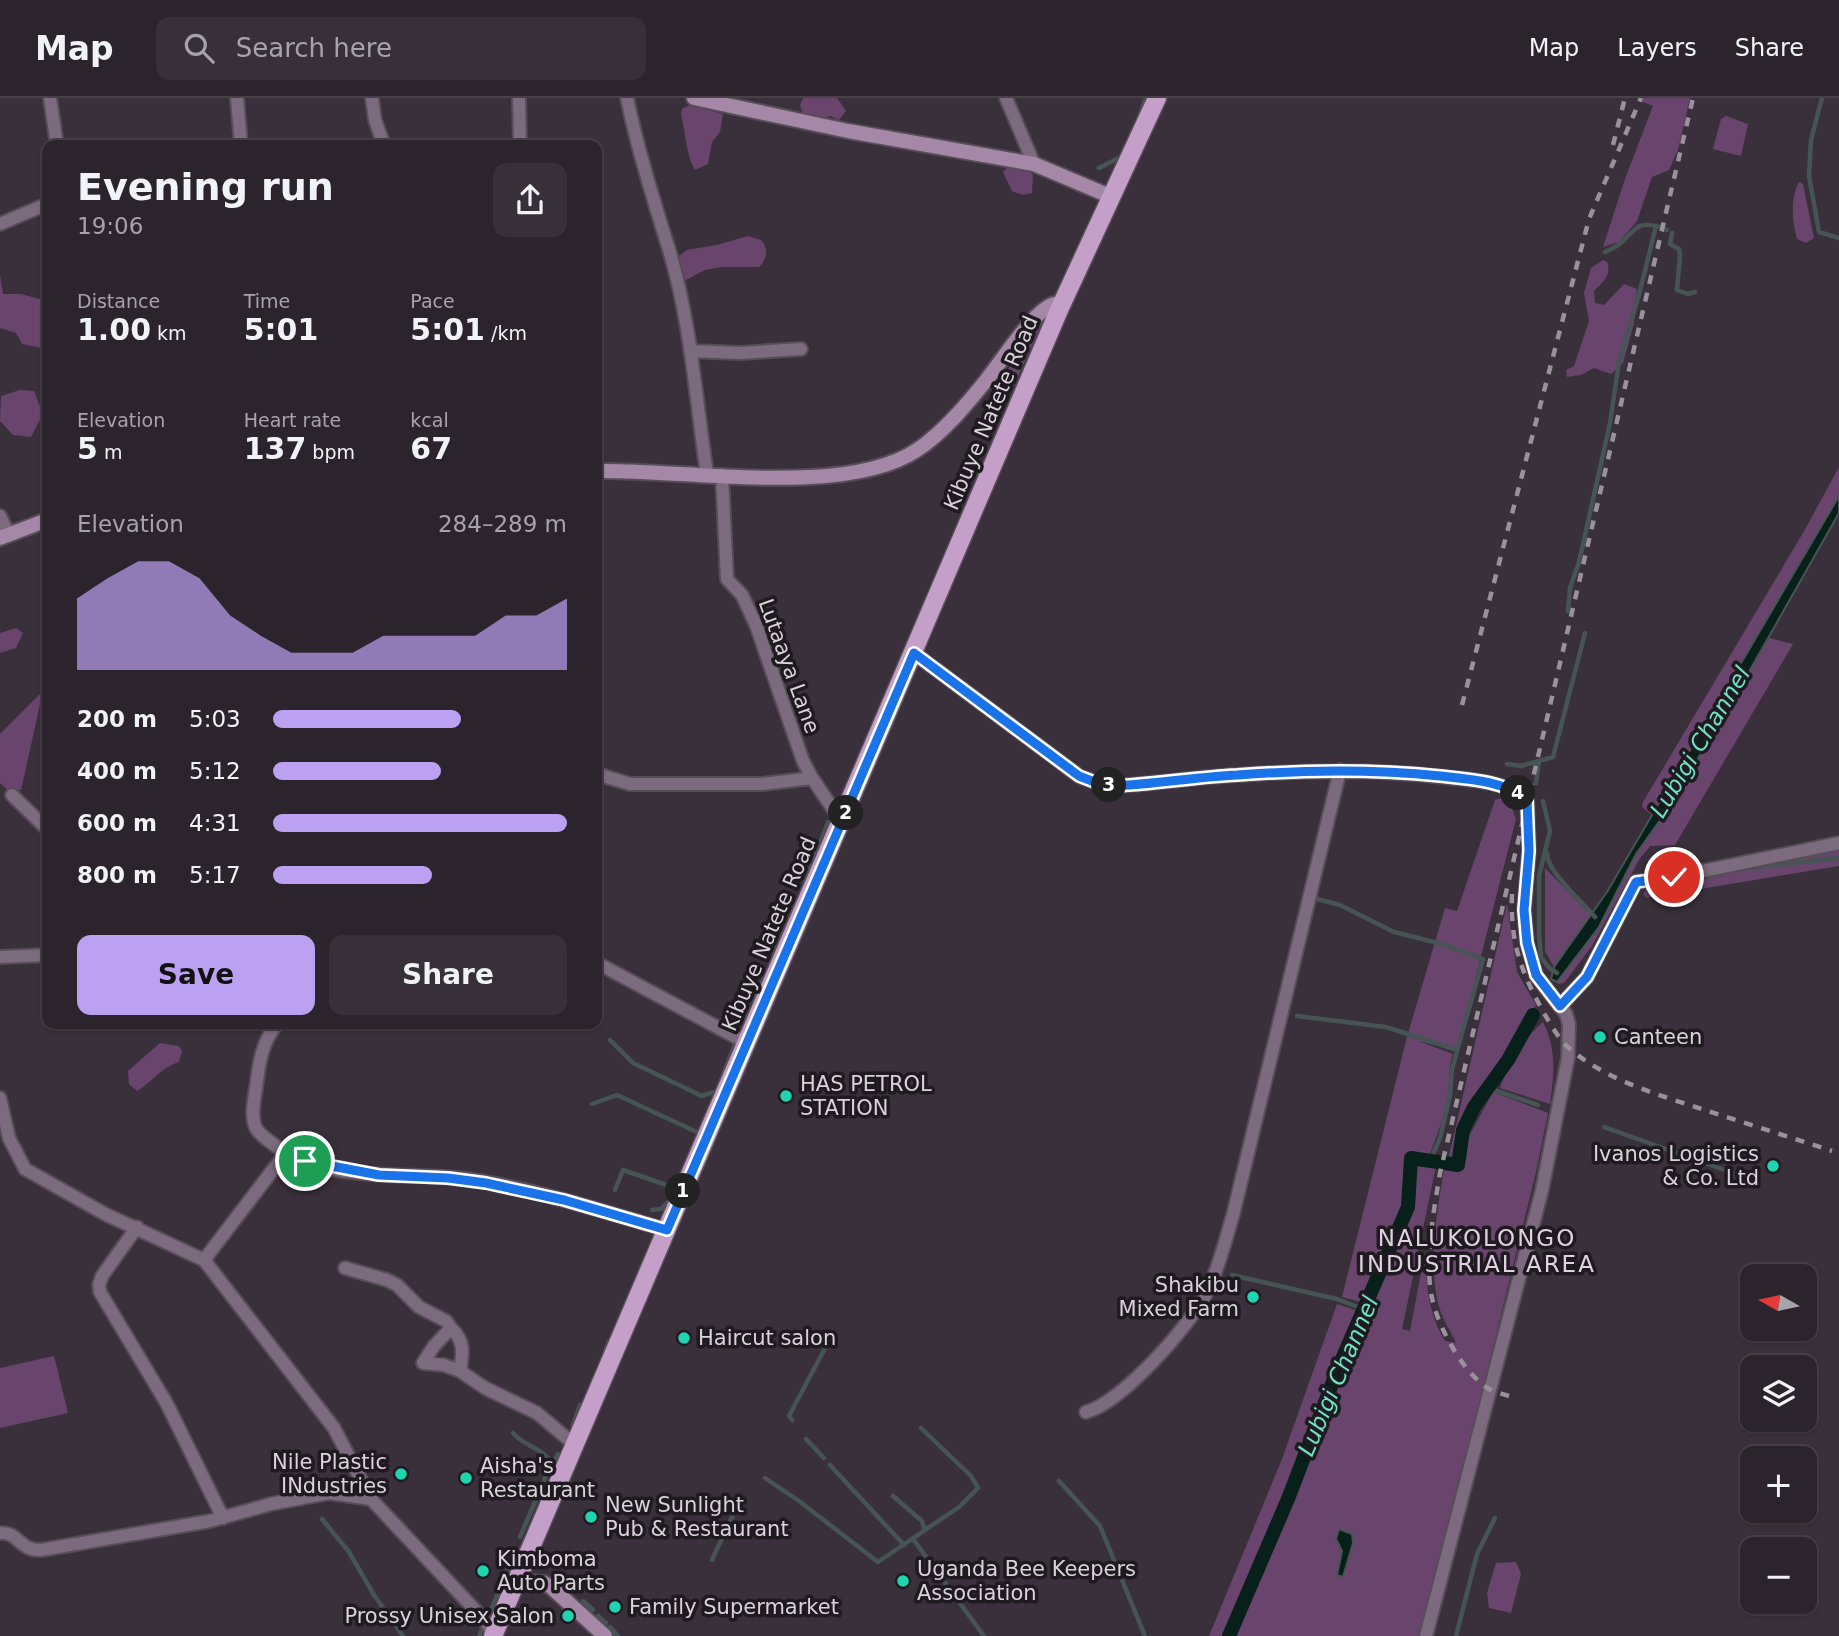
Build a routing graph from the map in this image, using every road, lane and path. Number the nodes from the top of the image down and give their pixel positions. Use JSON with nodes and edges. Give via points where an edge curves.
{"nodes":[{"id":1,"x":50,"y":98,"type":"edge"},
{"id":2,"x":237,"y":98,"type":"edge"},
{"id":3,"x":372,"y":98,"type":"edge"},
{"id":4,"x":519,"y":98,"type":"edge"},
{"id":5,"x":627,"y":98,"type":"edge"},
{"id":6,"x":694,"y":98,"type":"edge"},
{"id":7,"x":1006,"y":98,"type":"edge"},
{"id":8,"x":1157,"y":98,"type":"edge"},
{"id":9,"x":56,"y":140,"type":"edge"},
{"id":10,"x":241,"y":140,"type":"edge"},
{"id":11,"x":382,"y":140,"type":"edge"},
{"id":12,"x":520,"y":140,"type":"edge"},
{"id":13,"x":1034,"y":164,"type":"junction"},
{"id":14,"x":1112,"y":197,"type":"junction"},
{"id":15,"x":42,"y":206,"type":"edge"},
{"id":16,"x":0,"y":224,"type":"edge"},
{"id":17,"x":1059,"y":310,"type":"junction"},
{"id":18,"x":801,"y":349,"type":"dead end"},
{"id":19,"x":690,"y":351,"type":"junction"},
{"id":20,"x":602,"y":471,"type":"edge"},
{"id":21,"x":714,"y":475,"type":"junction"},
{"id":22,"x":0,"y":516,"type":"edge"},
{"id":23,"x":42,"y":522,"type":"edge"},
{"id":24,"x":5,"y":537,"type":"edge"},
{"id":25,"x":914,"y":653,"type":"junction"},
{"id":26,"x":1340,"y":770,"type":"junction"},
{"id":27,"x":602,"y":776,"type":"edge"},
{"id":28,"x":812,"y":778,"type":"junction"},
{"id":29,"x":12,"y":795,"type":"dead end"},
{"id":30,"x":842,"y":822,"type":"junction"},
{"id":31,"x":42,"y":824,"type":"edge"},
{"id":32,"x":1839,"y":843,"type":"edge"},
{"id":33,"x":42,"y":955,"type":"edge"},
{"id":34,"x":0,"y":957,"type":"edge"},
{"id":35,"x":602,"y":966,"type":"edge"},
{"id":36,"x":1560,"y":1006,"type":"junction"},
{"id":37,"x":269,"y":1029,"type":"edge"},
{"id":38,"x":747,"y":1042,"type":"junction"},
{"id":39,"x":0,"y":1098,"type":"edge"},
{"id":40,"x":285,"y":1154,"type":"junction"},
{"id":41,"x":137,"y":1227,"type":"junction"},
{"id":42,"x":667,"y":1230,"type":"junction"},
{"id":43,"x":204,"y":1260,"type":"junction"},
{"id":44,"x":345,"y":1268,"type":"dead end"},
{"id":45,"x":451,"y":1328,"type":"junction"},
{"id":46,"x":460,"y":1371,"type":"junction"},
{"id":47,"x":1086,"y":1412,"type":"dead end"},
{"id":48,"x":575,"y":1445,"type":"junction"},
{"id":49,"x":371,"y":1499,"type":"junction"},
{"id":50,"x":223,"y":1518,"type":"junction"},
{"id":51,"x":0,"y":1533,"type":"edge"},
{"id":52,"x":517,"y":1581,"type":"junction"},
{"id":53,"x":494,"y":1635,"type":"edge"},
{"id":54,"x":605,"y":1636,"type":"edge"},
{"id":55,"x":1426,"y":1636,"type":"edge"}],
"edges":[{"from":1,"to":9,"type":"street"},
{"from":2,"to":10,"type":"street"},
{"from":3,"to":11,"type":"street"},
{"from":4,"to":12,"type":"street"},
{"from":5,"to":19,"type":"street","name":"Lutaaya Lane","via":[[670,253]]},
{"from":6,"to":13,"type":"street"},
{"from":7,"to":13,"type":"street"},
{"from":8,"to":14,"type":"main road","name":"Kibuye Natete Road"},
{"from":13,"to":14,"type":"street"},
{"from":14,"to":17,"type":"main road","name":"Kibuye Natete Road"},
{"from":15,"to":16,"type":"street"},
{"from":17,"to":21,"type":"street","via":[[1055,304],[1047,307],[961,409],[918,450],[892,463],[866,471],[807,477]]},
{"from":17,"to":25,"type":"main road","name":"Kibuye Natete Road"},
{"from":18,"to":19,"type":"street"},
{"from":19,"to":21,"type":"street","name":"Lutaaya Lane"},
{"from":20,"to":21,"type":"street"},
{"from":21,"to":28,"type":"street","name":"Lutaaya Lane","via":[[727,579],[742,594],[756,625]]},
{"from":22,"to":24,"type":"street"},
{"from":23,"to":24,"type":"street"},
{"from":25,"to":26,"type":"street","via":[[1079,776],[1097,783],[1128,785]]},
{"from":25,"to":30,"type":"main road","name":"Kibuye Natete Road"},
{"from":26,"to":36,"type":"street","via":[[1465,779],[1508,788],[1527,799],[1527,943],[1536,975]]},
{"from":26,"to":47,"type":"street","via":[[1214,1277],[1190,1317],[1146,1368],[1112,1400]]},
{"from":27,"to":28,"type":"street","via":[[630,784],[761,784]]},
{"from":28,"to":30,"type":"street","name":"Lutaaya Lane"},
{"from":29,"to":31,"type":"street"},
{"from":30,"to":38,"type":"main road","name":"Kibuye Natete Road"},
{"from":32,"to":36,"type":"street","via":[[1636,882],[1587,977]]},
{"from":33,"to":34,"type":"street"},
{"from":35,"to":38,"type":"street"},
{"from":36,"to":55,"type":"street","via":[[1569,1024],[1569,1058],[1552,1143]]},
{"from":37,"to":40,"type":"street","via":[[254,1123]]},
{"from":38,"to":42,"type":"main road","name":"Kibuye Natete Road"},
{"from":39,"to":41,"type":"street","via":[[9,1138],[25,1170]]},
{"from":40,"to":42,"type":"street","via":[[379,1175],[486,1183]]},
{"from":40,"to":43,"type":"street"},
{"from":41,"to":43,"type":"street"},
{"from":41,"to":50,"type":"street","via":[[102,1276],[100,1292],[167,1404]]},
{"from":42,"to":48,"type":"main road","name":"Kibuye Natete Road"},
{"from":43,"to":49,"type":"street","via":[[334,1428]]},
{"from":44,"to":45,"type":"street","via":[[387,1279]]},
{"from":45,"to":46,"type":"street","via":[[463,1344]]},
{"from":45,"to":46,"type":"street","via":[[423,1363]]},
{"from":46,"to":48,"type":"street","via":[[537,1413]]},
{"from":48,"to":52,"type":"main road","name":"Kibuye Natete Road"},
{"from":49,"to":50,"type":"street","via":[[329,1493]]},
{"from":49,"to":53,"type":"street"},
{"from":50,"to":51,"type":"street","via":[[41,1550],[28,1549],[11,1534]]},
{"from":52,"to":53,"type":"main road","name":"Kibuye Natete Road"},
{"from":52,"to":54,"type":"street","via":[[551,1587]]}]}
